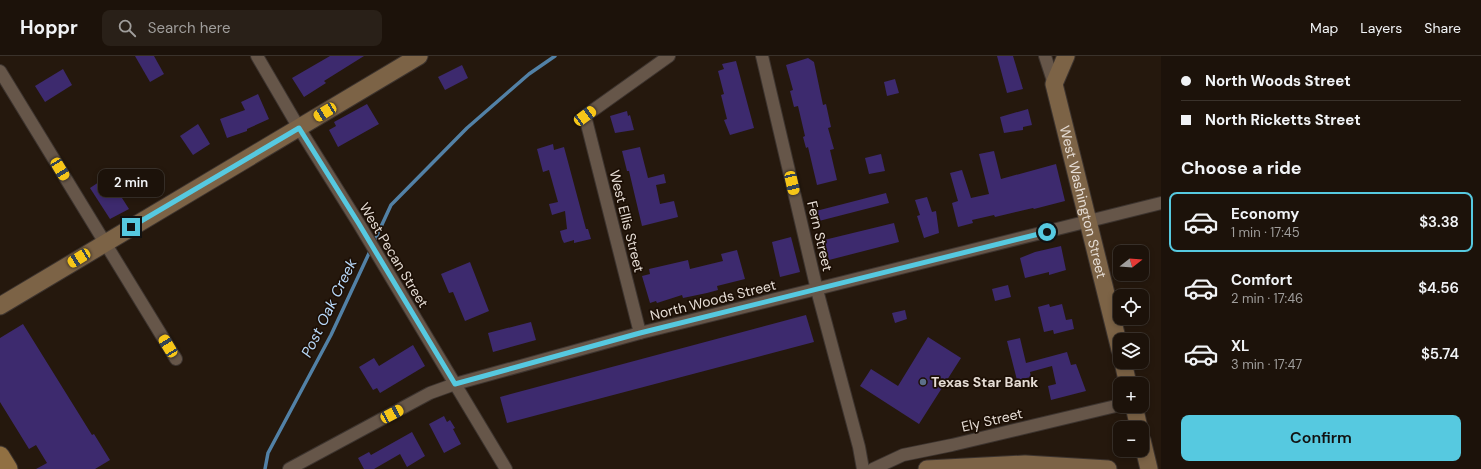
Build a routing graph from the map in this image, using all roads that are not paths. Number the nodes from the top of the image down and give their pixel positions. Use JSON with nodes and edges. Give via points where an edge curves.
{"nodes":[{"id":1,"x":257,"y":56,"type":"edge"},
{"id":2,"x":419,"y":56,"type":"edge"},
{"id":3,"x":669,"y":56,"type":"edge"},
{"id":4,"x":762,"y":56,"type":"edge"},
{"id":5,"x":1045,"y":56,"type":"edge"},
{"id":6,"x":1066,"y":56,"type":"edge"},
{"id":7,"x":0,"y":71,"type":"edge"},
{"id":8,"x":1054,"y":84,"type":"junction"},
{"id":9,"x":299,"y":128,"type":"junction"},
{"id":10,"x":1161,"y":203,"type":"edge"},
{"id":11,"x":1088,"y":222,"type":"junction"},
{"id":12,"x":105,"y":243,"type":"junction"},
{"id":13,"x":817,"y":290,"type":"junction"},
{"id":14,"x":0,"y":306,"type":"edge"},
{"id":15,"x":640,"y":333,"type":"junction"},
{"id":16,"x":1116,"y":333,"type":"edge"},
{"id":17,"x":176,"y":359,"type":"dead end"},
{"id":18,"x":455,"y":384,"type":"junction"},
{"id":19,"x":1113,"y":407,"type":"edge"},
{"id":20,"x":0,"y":456,"type":"edge"},
{"id":21,"x":1146,"y":457,"type":"edge"},
{"id":22,"x":8,"y":469,"type":"edge"},
{"id":23,"x":289,"y":469,"type":"edge"},
{"id":24,"x":506,"y":469,"type":"edge"},
{"id":25,"x":863,"y":469,"type":"edge"},
{"id":26,"x":874,"y":469,"type":"edge"},
{"id":27,"x":927,"y":469,"type":"edge"},
{"id":28,"x":1108,"y":469,"type":"edge"},
{"id":29,"x":1149,"y":469,"type":"edge"}],
"edges":[{"from":1,"to":9,"type":"street","name":"West Pecan Street"},
{"from":2,"to":9,"type":"street"},
{"from":3,"to":15,"type":"street","name":"West Ellis Street","via":[[585,116]]},
{"from":4,"to":13,"type":"street","name":"Fern Street"},
{"from":5,"to":8,"type":"street"},
{"from":6,"to":8,"type":"street"},
{"from":7,"to":12,"type":"street"},
{"from":8,"to":11,"type":"street","name":"West Washington Street"},
{"from":9,"to":12,"type":"street"},
{"from":9,"to":18,"type":"street","name":"West Pecan Street"},
{"from":10,"to":11,"type":"street","name":"North Woods Street"},
{"from":11,"to":13,"type":"street","name":"North Woods Street"},
{"from":11,"to":16,"type":"street","name":"West Washington Street"},
{"from":12,"to":14,"type":"street"},
{"from":12,"to":17,"type":"street"},
{"from":13,"to":15,"type":"street","name":"North Woods Street"},
{"from":13,"to":25,"type":"street","name":"Fern Street"},
{"from":15,"to":18,"type":"street","name":"North Woods Street"},
{"from":18,"to":23,"type":"street","name":"North Woods Street","via":[[430,394]]},
{"from":18,"to":24,"type":"street","name":"West Pecan Street"},
{"from":19,"to":26,"type":"street","name":"Ely Street","via":[[903,455]]},
{"from":20,"to":22,"type":"main road"},
{"from":21,"to":29,"type":"street"},
{"from":27,"to":28,"type":"street","via":[[1025,464]]}]}
